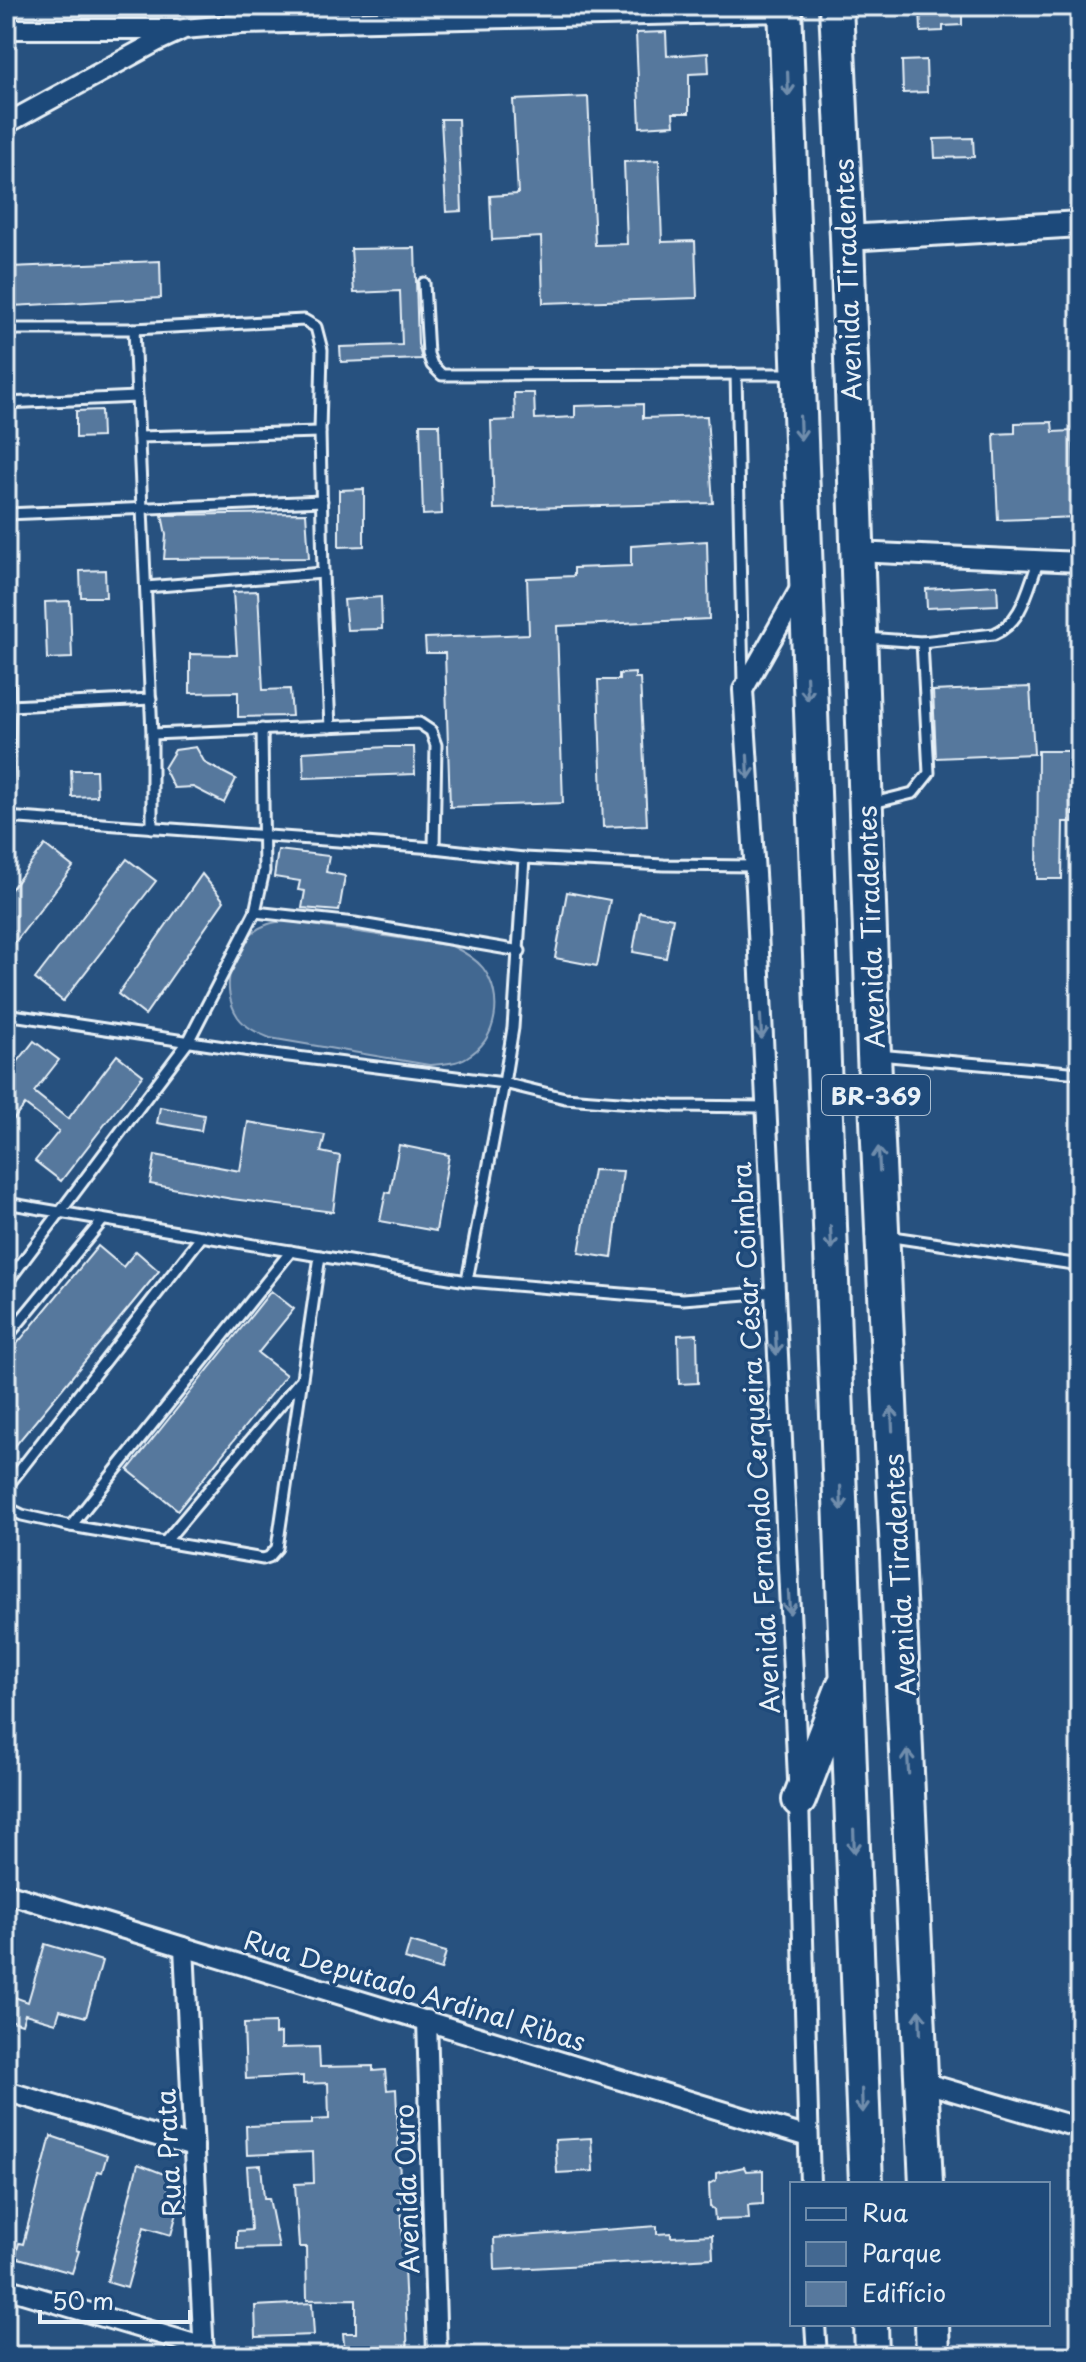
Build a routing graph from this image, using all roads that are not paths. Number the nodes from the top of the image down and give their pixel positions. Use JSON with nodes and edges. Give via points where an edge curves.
{"nodes":[{"id":1,"x":836,"y":6,"type":"edge"},
{"id":2,"x":785,"y":9,"type":"edge"},
{"id":3,"x":6,"y":29,"type":"edge"},
{"id":4,"x":184,"y":29,"type":"junction"},
{"id":5,"x":6,"y":124,"type":"edge"},
{"id":6,"x":1080,"y":224,"type":"edge"},
{"id":7,"x":847,"y":238,"type":"junction"},
{"id":8,"x":424,"y":283,"type":"dead end"},
{"id":9,"x":134,"y":329,"type":"junction"},
{"id":10,"x":6,"y":334,"type":"edge"},
{"id":11,"x":736,"y":374,"type":"junction"},
{"id":12,"x":798,"y":374,"type":"junction"},
{"id":13,"x":137,"y":397,"type":"junction"},
{"id":14,"x":6,"y":403,"type":"edge"},
{"id":15,"x":320,"y":432,"type":"junction"},
{"id":16,"x":139,"y":437,"type":"junction"},
{"id":17,"x":322,"y":501,"type":"junction"},
{"id":18,"x":142,"y":507,"type":"junction"},
{"id":19,"x":6,"y":514,"type":"edge"},
{"id":20,"x":855,"y":552,"type":"junction"},
{"id":21,"x":1039,"y":560,"type":"junction"},
{"id":22,"x":1080,"y":562,"type":"edge"},
{"id":23,"x":323,"y":573,"type":"junction"},
{"id":24,"x":804,"y":581,"type":"junction"},
{"id":25,"x":146,"y":587,"type":"junction"},
{"id":26,"x":6,"y":630,"type":"edge"},
{"id":27,"x":859,"y":637,"type":"junction"},
{"id":28,"x":922,"y":642,"type":"junction"},
{"id":29,"x":743,"y":690,"type":"junction"},
{"id":30,"x":151,"y":699,"type":"junction"},
{"id":31,"x":10,"y":706,"type":"junction"},
{"id":32,"x":330,"y":727,"type":"junction"},
{"id":33,"x":262,"y":729,"type":"junction"},
{"id":34,"x":152,"y":734,"type":"junction"},
{"id":35,"x":7,"y":743,"type":"edge"},
{"id":36,"x":866,"y":804,"type":"junction"},
{"id":37,"x":6,"y":805,"type":"edge"},
{"id":38,"x":6,"y":817,"type":"edge"},
{"id":39,"x":152,"y":828,"type":"junction"},
{"id":40,"x":265,"y":836,"type":"junction"},
{"id":41,"x":434,"y":848,"type":"junction"},
{"id":42,"x":524,"y":858,"type":"junction"},
{"id":43,"x":754,"y":866,"type":"junction"},
{"id":44,"x":255,"y":912,"type":"junction"},
{"id":45,"x":520,"y":951,"type":"junction"},
{"id":46,"x":6,"y":1014,"type":"edge"},
{"id":47,"x":188,"y":1042,"type":"junction"},
{"id":48,"x":874,"y":1055,"type":"junction"},
{"id":49,"x":1080,"y":1073,"type":"edge"},
{"id":50,"x":504,"y":1083,"type":"junction"},
{"id":51,"x":765,"y":1107,"type":"junction"},
{"id":52,"x":6,"y":1203,"type":"edge"},
{"id":53,"x":60,"y":1212,"type":"junction"},
{"id":54,"x":103,"y":1220,"type":"junction"},
{"id":55,"x":202,"y":1236,"type":"junction"},
{"id":56,"x":883,"y":1236,"type":"junction"},
{"id":57,"x":291,"y":1251,"type":"junction"},
{"id":58,"x":320,"y":1256,"type":"junction"},
{"id":59,"x":1080,"y":1265,"type":"edge"},
{"id":60,"x":467,"y":1281,"type":"junction"},
{"id":61,"x":6,"y":1284,"type":"edge"},
{"id":62,"x":774,"y":1292,"type":"junction"},
{"id":63,"x":6,"y":1338,"type":"edge"},
{"id":64,"x":302,"y":1378,"type":"junction"},
{"id":65,"x":6,"y":1488,"type":"edge"},
{"id":66,"x":6,"y":1507,"type":"edge"},
{"id":67,"x":71,"y":1526,"type":"junction"},
{"id":68,"x":165,"y":1542,"type":"junction"},
{"id":69,"x":848,"y":1672,"type":"junction"},
{"id":70,"x":799,"y":1800,"type":"junction"},
{"id":71,"x":6,"y":1893,"type":"edge"},
{"id":72,"x":184,"y":1947,"type":"junction"},
{"id":73,"x":427,"y":2020,"type":"junction"},
{"id":74,"x":922,"y":2082,"type":"junction"},
{"id":75,"x":6,"y":2091,"type":"edge"},
{"id":76,"x":1080,"y":2128,"type":"edge"},
{"id":77,"x":808,"y":2137,"type":"junction"},
{"id":78,"x":194,"y":2147,"type":"junction"},
{"id":79,"x":810,"y":2182,"type":"edge"},
{"id":80,"x":866,"y":2182,"type":"edge"},
{"id":81,"x":926,"y":2182,"type":"edge"},
{"id":82,"x":6,"y":2288,"type":"edge"},
{"id":83,"x":815,"y":2326,"type":"edge"},
{"id":84,"x":871,"y":2326,"type":"edge"},
{"id":85,"x":932,"y":2326,"type":"edge"},
{"id":86,"x":204,"y":2352,"type":"edge"},
{"id":87,"x":437,"y":2356,"type":"edge"},
{"id":88,"x":817,"y":2356,"type":"edge"},
{"id":89,"x":872,"y":2356,"type":"edge"},
{"id":90,"x":933,"y":2356,"type":"edge"}],
"edges":[{"from":1,"to":7,"type":"highway","name":"Avenida Tiradentes","number":"BR-369"},
{"from":2,"to":4,"type":"street"},
{"from":2,"to":12,"type":"highway","name":"Avenida Tiradentes","number":"BR-369","one_way":true},
{"from":3,"to":4,"type":"street"},
{"from":4,"to":5,"type":"street"},
{"from":6,"to":7,"type":"street"},
{"from":7,"to":20,"type":"highway","name":"Avenida Tiradentes","number":"BR-369"},
{"from":8,"to":11,"type":"lane","via":[[428,354],[442,375]]},
{"from":9,"to":10,"type":"lane","via":[[16,329]]},
{"from":9,"to":13,"type":"lane"},
{"from":9,"to":15,"type":"lane","via":[[304,320],[316,327],[322,350]]},
{"from":11,"to":12,"type":"lane"},
{"from":11,"to":29,"type":"lane"},
{"from":12,"to":24,"type":"highway","name":"Avenida Tiradentes","number":"BR-369","one_way":true},
{"from":13,"to":14,"type":"lane"},
{"from":13,"to":16,"type":"lane"},
{"from":15,"to":16,"type":"lane"},
{"from":15,"to":17,"type":"lane"},
{"from":16,"to":18,"type":"lane"},
{"from":17,"to":18,"type":"lane"},
{"from":17,"to":23,"type":"lane"},
{"from":18,"to":19,"type":"lane"},
{"from":18,"to":25,"type":"lane"},
{"from":20,"to":21,"type":"street"},
{"from":20,"to":27,"type":"highway","name":"Avenida Tiradentes","number":"BR-369"},
{"from":21,"to":22,"type":"street"},
{"from":21,"to":28,"type":"lane","via":[[1016,620],[1004,630]]},
{"from":23,"to":25,"type":"lane"},
{"from":23,"to":32,"type":"lane"},
{"from":24,"to":29,"type":"street"},
{"from":24,"to":69,"type":"highway","name":"Avenida Tiradentes","number":"BR-369","one_way":true},
{"from":25,"to":30,"type":"lane"},
{"from":26,"to":31,"type":"lane"},
{"from":27,"to":28,"type":"lane"},
{"from":27,"to":36,"type":"highway","name":"Avenida Tiradentes","number":"BR-369"},
{"from":28,"to":36,"type":"lane","via":[[929,773],[913,793]]},
{"from":29,"to":43,"type":"street","name":"Avenida Fernando Cerqueira César Coimbra","one_way":true},
{"from":30,"to":31,"type":"lane"},
{"from":30,"to":34,"type":"lane"},
{"from":31,"to":35,"type":"lane"},
{"from":32,"to":33,"type":"lane"},
{"from":32,"to":41,"type":"lane","via":[[419,723],[431,731],[436,745]]},
{"from":33,"to":34,"type":"lane"},
{"from":33,"to":40,"type":"lane"},
{"from":34,"to":39,"type":"lane"},
{"from":35,"to":37,"type":"lane"},
{"from":36,"to":48,"type":"highway","name":"Avenida Tiradentes","number":"BR-369"},
{"from":38,"to":39,"type":"lane"},
{"from":39,"to":40,"type":"lane"},
{"from":40,"to":41,"type":"lane"},
{"from":40,"to":44,"type":"lane"},
{"from":41,"to":42,"type":"lane"},
{"from":42,"to":43,"type":"lane"},
{"from":42,"to":45,"type":"lane"},
{"from":43,"to":51,"type":"street","name":"Avenida Fernando Cerqueira César Coimbra","one_way":true},
{"from":44,"to":45,"type":"lane"},
{"from":44,"to":47,"type":"lane"},
{"from":45,"to":50,"type":"lane"},
{"from":46,"to":47,"type":"lane"},
{"from":47,"to":50,"type":"lane"},
{"from":47,"to":53,"type":"lane"},
{"from":48,"to":49,"type":"lane"},
{"from":56,"to":48,"type":"highway","name":"Avenida Tiradentes","number":"BR-369","one_way":true},
{"from":50,"to":51,"type":"lane","via":[[565,1098]]},
{"from":50,"to":60,"type":"lane"},
{"from":51,"to":62,"type":"street","name":"Avenida Fernando Cerqueira César Coimbra"},
{"from":52,"to":53,"type":"lane"},
{"from":53,"to":54,"type":"lane"},
{"from":53,"to":61,"type":"lane"},
{"from":54,"to":55,"type":"lane"},
{"from":54,"to":63,"type":"lane"},
{"from":55,"to":57,"type":"lane"},
{"from":55,"to":65,"type":"lane"},
{"from":56,"to":59,"type":"lane"},
{"from":74,"to":56,"type":"highway","name":"Avenida Tiradentes","number":"BR-369","one_way":true},
{"from":57,"to":58,"type":"lane"},
{"from":57,"to":67,"type":"lane"},
{"from":58,"to":60,"type":"lane"},
{"from":58,"to":64,"type":"lane"},
{"from":60,"to":62,"type":"lane","via":[[683,1299]]},
{"from":62,"to":70,"type":"street","name":"Avenida Fernando Cerqueira César Coimbra","one_way":true},
{"from":64,"to":68,"type":"lane"},
{"from":64,"to":68,"type":"lane","via":[[277,1548],[263,1559]]},
{"from":66,"to":67,"type":"lane"},
{"from":67,"to":68,"type":"lane"},
{"from":69,"to":70,"type":"highway"},
{"from":69,"to":80,"type":"highway","name":"Avenida Tiradentes","number":"BR-369","one_way":true},
{"from":70,"to":77,"type":"street","name":"Avenida Fernando Cerqueira César Coimbra"},
{"from":71,"to":72,"type":"street","name":"Rua Deputado Ardinal Ribas"},
{"from":72,"to":73,"type":"street","name":"Rua Deputado Ardinal Ribas"},
{"from":72,"to":78,"type":"street","name":"Rua Prata"},
{"from":73,"to":77,"type":"street","name":"Rua Deputado Ardinal Ribas"},
{"from":73,"to":87,"type":"street","name":"Avenida Ouro"},
{"from":74,"to":76,"type":"street"},
{"from":74,"to":81,"type":"highway","name":"Avenida Tiradentes","number":"BR-369"},
{"from":75,"to":78,"type":"street"},
{"from":77,"to":79,"type":"street","name":"Avenida Fernando Cerqueira César Coimbra"},
{"from":78,"to":86,"type":"street","name":"Rua Prata"},
{"from":82,"to":86,"type":"street"},
{"from":83,"to":88,"type":"street"},
{"from":84,"to":89,"type":"highway"},
{"from":85,"to":90,"type":"highway"}]}
